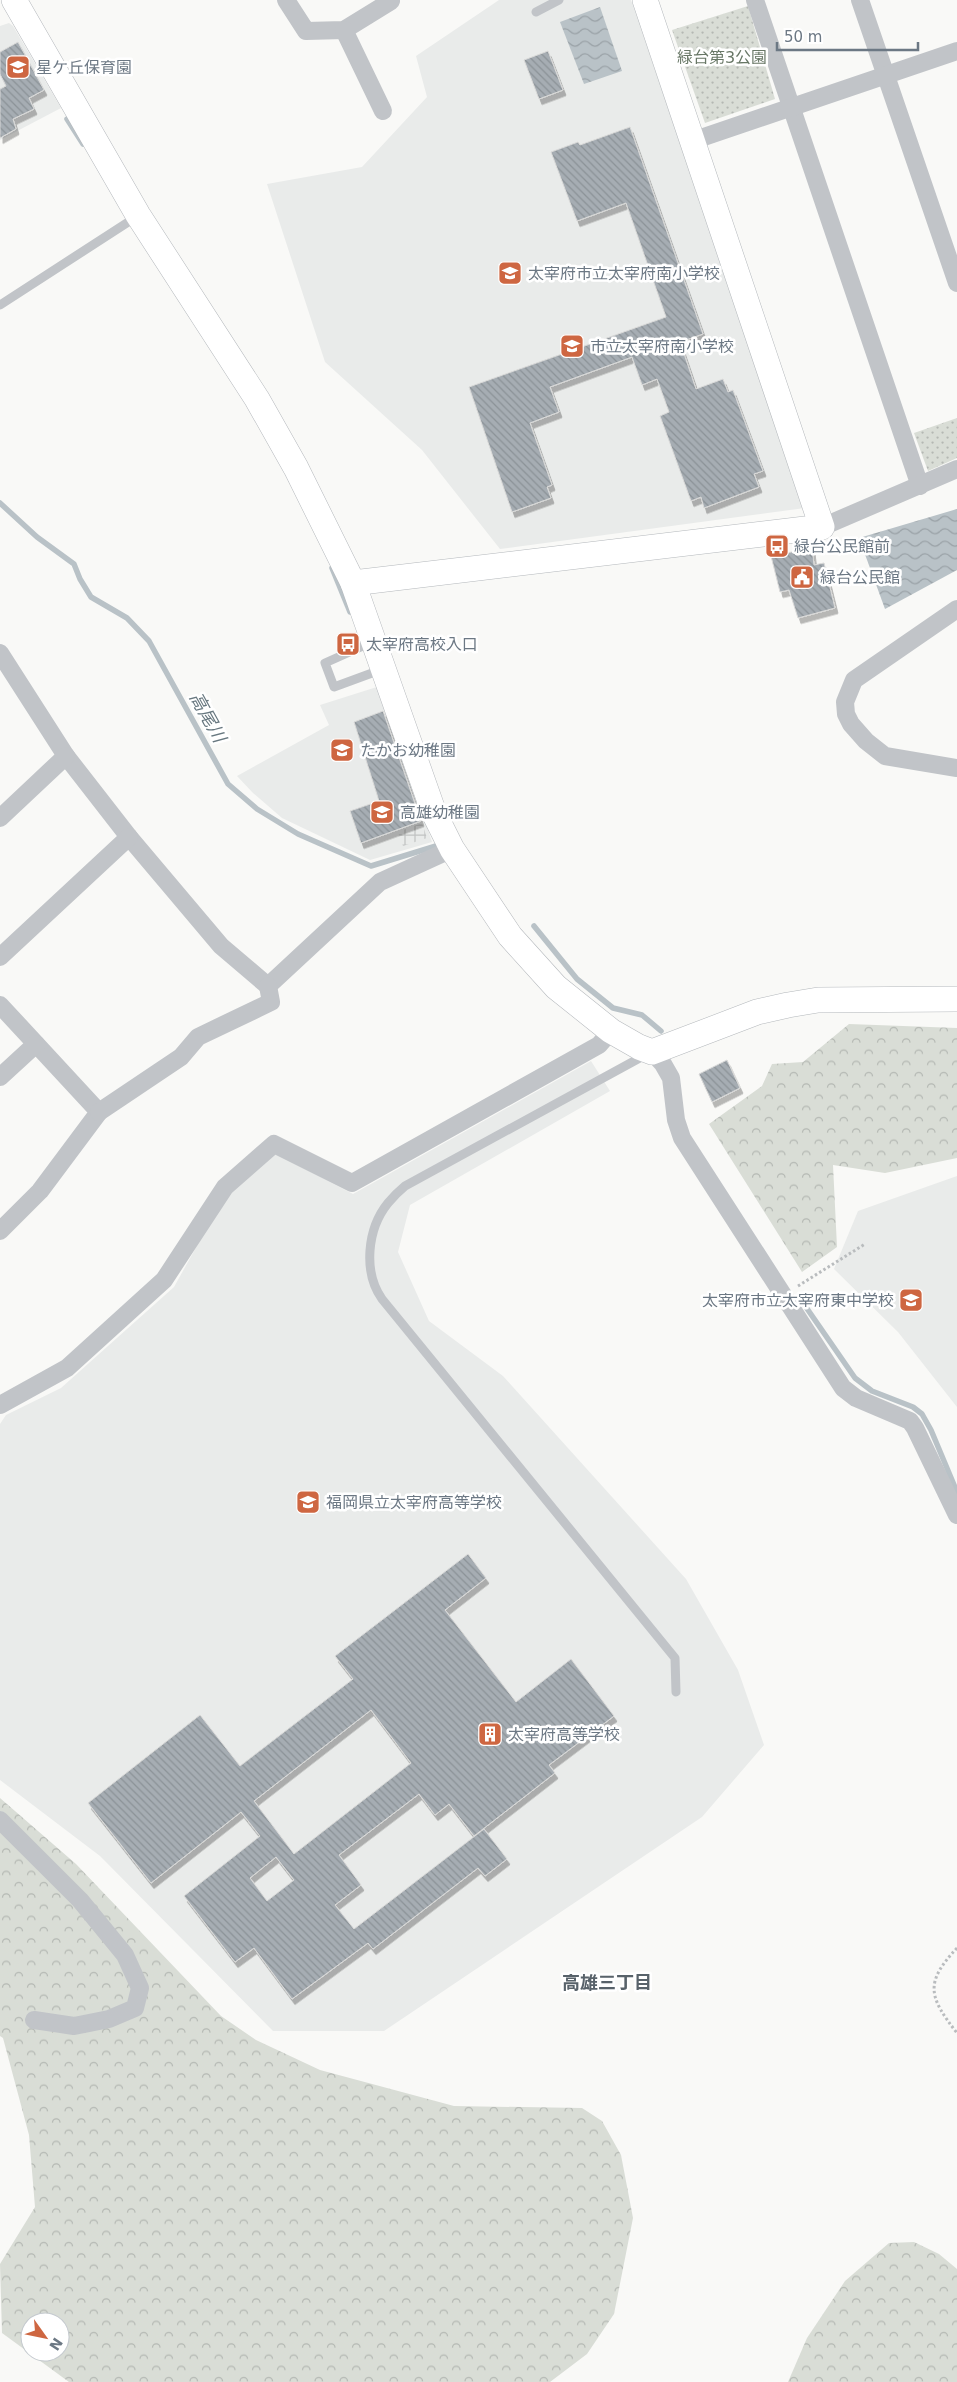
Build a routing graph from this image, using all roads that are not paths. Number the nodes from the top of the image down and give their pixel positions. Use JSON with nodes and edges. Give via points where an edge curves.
{"nodes":[{"id":1,"x":286,"y":0,"type":"edge"},
{"id":2,"x":558,"y":0,"type":"edge"},
{"id":3,"x":645,"y":0,"type":"edge"},
{"id":4,"x":755,"y":0,"type":"edge"},
{"id":5,"x":860,"y":0,"type":"edge"},
{"id":6,"x":391,"y":1,"type":"edge"},
{"id":7,"x":12,"y":2,"type":"edge"},
{"id":8,"x":536,"y":12,"type":"dead end"},
{"id":9,"x":344,"y":30,"type":"junction"},
{"id":10,"x":957,"y":51,"type":"edge"},
{"id":11,"x":886,"y":75,"type":"junction"},
{"id":12,"x":791,"y":108,"type":"junction"},
{"id":13,"x":383,"y":111,"type":"dead end"},
{"id":14,"x":692,"y":141,"type":"junction"},
{"id":15,"x":138,"y":215,"type":"junction"},
{"id":16,"x":957,"y":283,"type":"edge"},
{"id":17,"x":0,"y":305,"type":"edge"},
{"id":18,"x":957,"y":469,"type":"edge"},
{"id":19,"x":920,"y":486,"type":"junction"},
{"id":20,"x":822,"y":527,"type":"junction"},
{"id":21,"x":353,"y":583,"type":"junction"},
{"id":22,"x":957,"y":609,"type":"edge"},
{"id":23,"x":373,"y":641,"type":"junction"},
{"id":24,"x":2,"y":661,"type":"edge"},
{"id":25,"x":383,"y":668,"type":"junction"},
{"id":26,"x":66,"y":756,"type":"junction"},
{"id":27,"x":957,"y":768,"type":"edge"},
{"id":28,"x":0,"y":818,"type":"edge"},
{"id":29,"x":129,"y":837,"type":"junction"},
{"id":30,"x":452,"y":849,"type":"junction"},
{"id":31,"x":0,"y":957,"type":"edge"},
{"id":32,"x":268,"y":986,"type":"junction"},
{"id":33,"x":957,"y":999,"type":"edge"},
{"id":34,"x":0,"y":1005,"type":"edge"},
{"id":35,"x":611,"y":1031,"type":"junction"},
{"id":36,"x":36,"y":1044,"type":"junction"},
{"id":37,"x":652,"y":1052,"type":"junction"},
{"id":38,"x":0,"y":1077,"type":"edge"},
{"id":39,"x":99,"y":1112,"type":"junction"},
{"id":40,"x":0,"y":1231,"type":"edge"},
{"id":41,"x":0,"y":1405,"type":"edge"},
{"id":42,"x":957,"y":1515,"type":"edge"},
{"id":43,"x":676,"y":1692,"type":"dead end"},
{"id":44,"x":0,"y":1820,"type":"edge"},
{"id":45,"x":34,"y":2020,"type":"dead end"}],
"edges":[{"from":1,"to":9,"type":"street","via":[[306,32]]},
{"from":2,"to":8,"type":"lane"},
{"from":3,"to":14,"type":"street"},
{"from":4,"to":12,"type":"street"},
{"from":5,"to":11,"type":"street"},
{"from":6,"to":9,"type":"street"},
{"from":7,"to":15,"type":"street"},
{"from":9,"to":13,"type":"street"},
{"from":10,"to":11,"type":"street"},
{"from":11,"to":12,"type":"street"},
{"from":11,"to":16,"type":"street"},
{"from":12,"to":14,"type":"street"},
{"from":12,"to":19,"type":"street"},
{"from":14,"to":20,"type":"street"},
{"from":15,"to":17,"type":"lane"},
{"from":15,"to":21,"type":"street","via":[[257,399],[296,468]]},
{"from":18,"to":19,"type":"street"},
{"from":19,"to":20,"type":"street"},
{"from":20,"to":21,"type":"street"},
{"from":21,"to":23,"type":"street"},
{"from":22,"to":27,"type":"street","via":[[854,680],[845,702],[851,724],[885,756]]},
{"from":23,"to":25,"type":"street"},
{"from":23,"to":25,"type":"lane","via":[[325,663],[334,687]]},
{"from":24,"to":26,"type":"street"},
{"from":25,"to":30,"type":"street","via":[[434,813]]},
{"from":26,"to":28,"type":"street"},
{"from":26,"to":29,"type":"street"},
{"from":29,"to":31,"type":"street"},
{"from":29,"to":32,"type":"street","via":[[221,946]]},
{"from":30,"to":32,"type":"street","via":[[380,882]]},
{"from":30,"to":35,"type":"street","via":[[510,936],[556,987]]},
{"from":32,"to":39,"type":"street","via":[[270,1002],[198,1038],[181,1057]]},
{"from":33,"to":37,"type":"street","via":[[818,1000],[788,1005],[757,1012]]},
{"from":34,"to":36,"type":"street"},
{"from":35,"to":37,"type":"street"},
{"from":35,"to":41,"type":"street","via":[[599,1045],[352,1183],[274,1144],[225,1188],[164,1280],[67,1368]]},
{"from":36,"to":38,"type":"street"},
{"from":36,"to":39,"type":"street"},
{"from":37,"to":42,"type":"street","via":[[671,1078],[676,1120],[682,1138],[843,1388],[856,1398],[903,1417],[915,1428]]},
{"from":37,"to":43,"type":"lane","via":[[405,1186],[387,1204],[377,1223],[369,1260],[374,1287],[382,1299],[675,1658]]},
{"from":39,"to":40,"type":"street","via":[[40,1190]]},
{"from":44,"to":45,"type":"street","via":[[80,1900],[125,1955],[140,1988],[135,2008],[109,2019],[74,2026]]}]}
